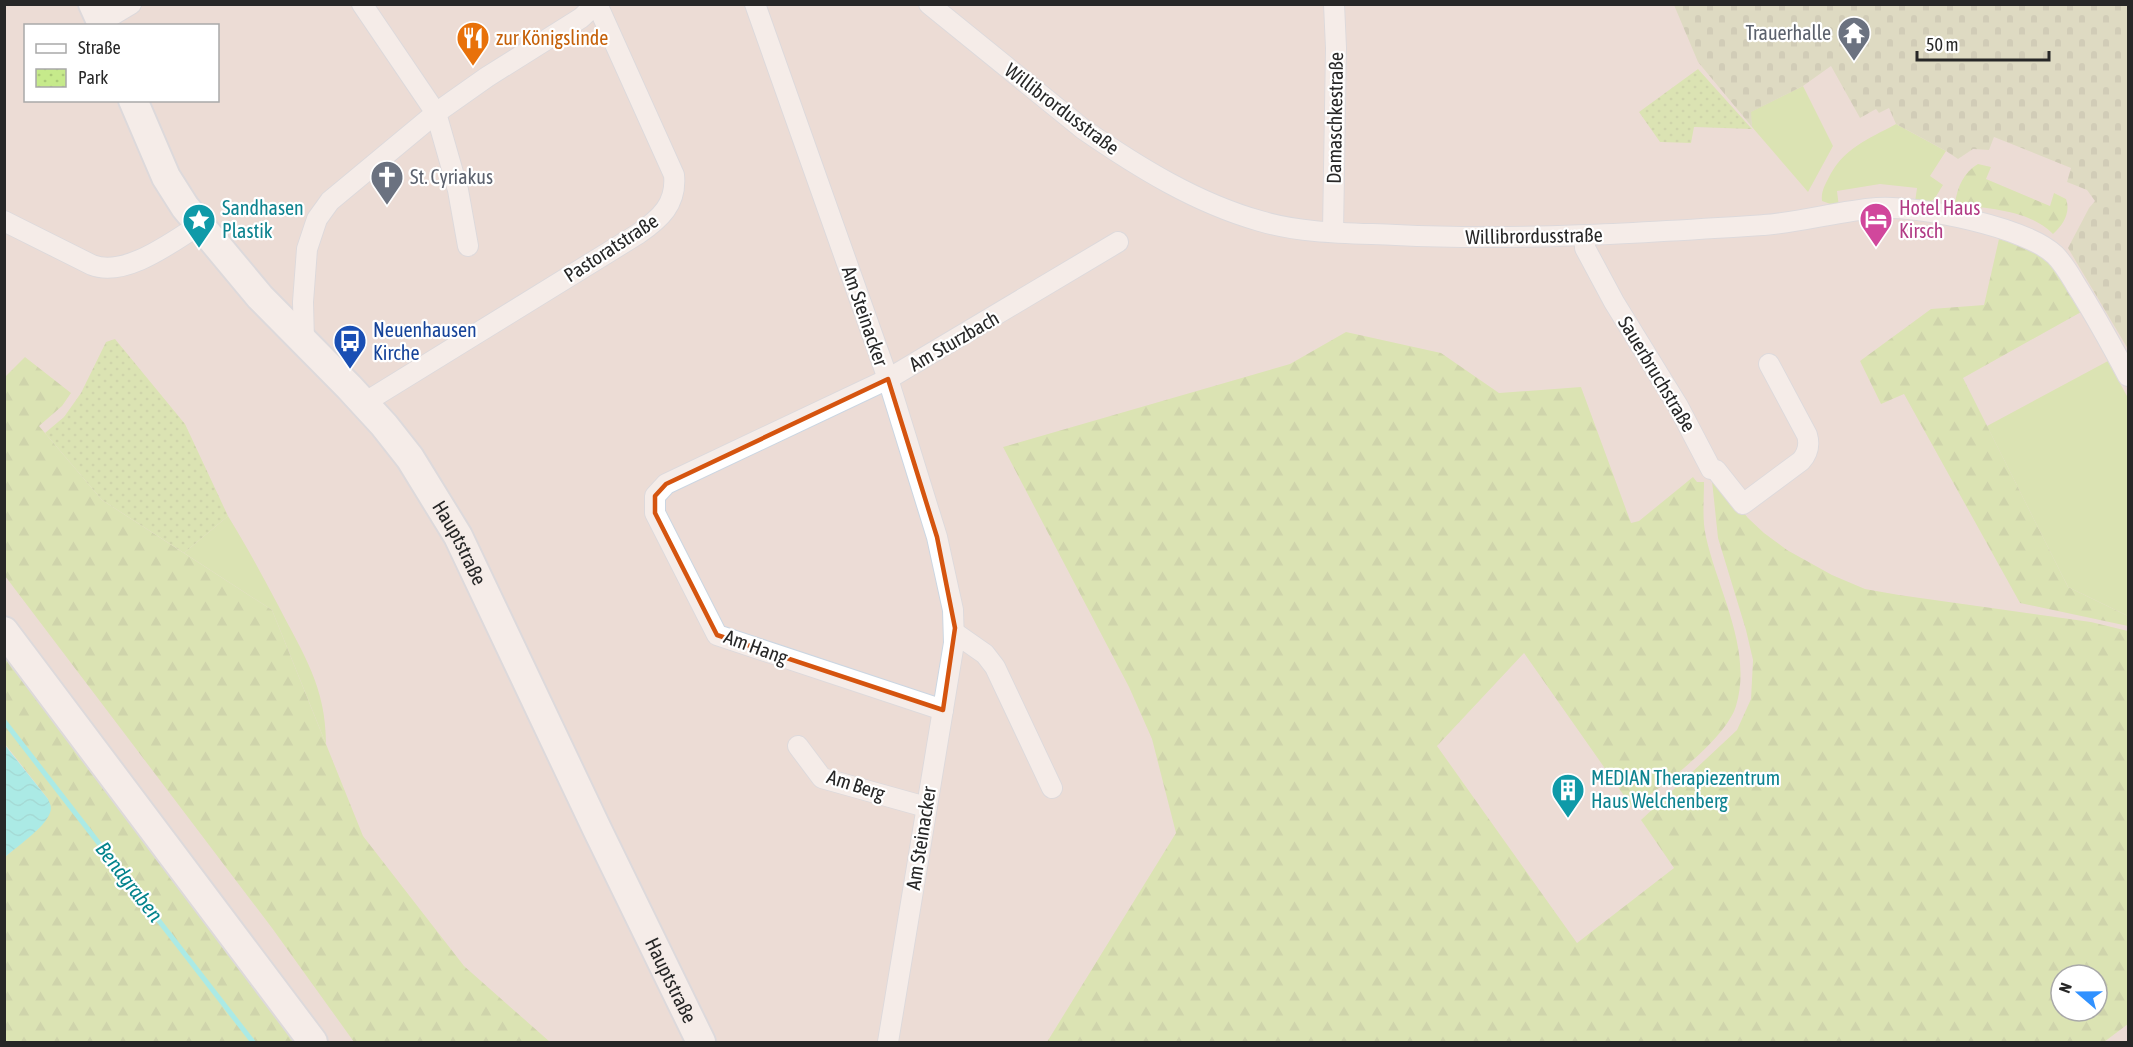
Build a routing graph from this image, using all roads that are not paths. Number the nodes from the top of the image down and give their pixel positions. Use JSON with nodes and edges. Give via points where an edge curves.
{"nodes":[{"id":1,"x":130,"y":4,"type":"edge"},
{"id":2,"x":362,"y":4,"type":"edge"},
{"id":3,"x":597,"y":4,"type":"edge"},
{"id":4,"x":756,"y":4,"type":"edge"},
{"id":5,"x":929,"y":4,"type":"edge"},
{"id":6,"x":1334,"y":4,"type":"edge"},
{"id":7,"x":99,"y":17,"type":"edge"},
{"id":8,"x":134,"y":102,"type":"edge"},
{"id":9,"x":436,"y":113,"type":"junction"},
{"id":10,"x":4,"y":221,"type":"edge"},
{"id":11,"x":199,"y":225,"type":"junction"},
{"id":12,"x":1333,"y":232,"type":"junction"},
{"id":13,"x":1585,"y":236,"type":"junction"},
{"id":14,"x":1118,"y":242,"type":"dead end"},
{"id":15,"x":468,"y":246,"type":"dead end"},
{"id":16,"x":304,"y":342,"type":"junction"},
{"id":17,"x":1769,"y":364,"type":"dead end"},
{"id":18,"x":2128,"y":376,"type":"edge"},
{"id":19,"x":888,"y":379,"type":"junction"},
{"id":20,"x":364,"y":403,"type":"junction"},
{"id":21,"x":656,"y":494,"type":"joint"},
{"id":22,"x":4,"y":631,"type":"edge"},
{"id":23,"x":955,"y":633,"type":"junction"},
{"id":24,"x":943,"y":710,"type":"junction"},
{"id":25,"x":798,"y":746,"type":"dead end"},
{"id":26,"x":1052,"y":788,"type":"dead end"},
{"id":27,"x":926,"y":807,"type":"junction"},
{"id":28,"x":314,"y":1042,"type":"edge"},
{"id":29,"x":701,"y":1042,"type":"edge"},
{"id":30,"x":888,"y":1042,"type":"edge"}],
"edges":[{"from":1,"to":7,"type":"street"},
{"from":2,"to":9,"type":"street"},
{"from":3,"to":9,"type":"street"},
{"from":3,"to":20,"type":"street","name":"Pastoratstraße","via":[[674,175],[674,193],[667,210],[638,234]]},
{"from":4,"to":19,"type":"street","name":"Am Steinacker"},
{"from":5,"to":12,"type":"street","name":"Willibrordusstraße","via":[[1083,129],[1152,173],[1204,201],[1244,216],[1282,227]]},
{"from":6,"to":12,"type":"street","name":"Damaschkestraße"},
{"from":8,"to":11,"type":"street","name":"Hauptstraße","via":[[166,177]]},
{"from":9,"to":15,"type":"street","via":[[458,190]]},
{"from":9,"to":16,"type":"street","via":[[340,190],[317,219],[306,260]]},
{"from":10,"to":11,"type":"street","via":[[97,267],[112,268],[153,253]]},
{"from":11,"to":16,"type":"street","name":"Hauptstraße"},
{"from":12,"to":13,"type":"street","name":"Willibrordusstraße","via":[[1448,237]]},
{"from":13,"to":17,"type":"street","name":"Sauerbruchstraße","via":[[1585,248],[1614,302],[1678,406],[1711,469],[1716,470],[1743,504],[1801,462],[1809,446],[1807,435]]},
{"from":13,"to":18,"type":"street","name":"Willibrordusstraße","via":[[1786,224],[1893,207],[1983,224],[2027,238],[2054,254],[2083,296]]},
{"from":14,"to":19,"type":"street","name":"Am Sturzbach"},
{"from":16,"to":20,"type":"street","name":"Hauptstraße"},
{"from":19,"to":21,"type":"street","name":"Am Sturzbach","via":[[672,481]]},
{"from":19,"to":23,"type":"street","name":"Am Steinacker","via":[[939,544]]},
{"from":20,"to":29,"type":"street","name":"Hauptstraße","via":[[410,458],[458,536]]},
{"from":21,"to":24,"type":"street","name":"Am Hang","via":[[655,513],[717,635]]},
{"from":22,"to":28,"type":"street"},
{"from":23,"to":24,"type":"street","name":"Am Steinacker"},
{"from":23,"to":26,"type":"street","via":[[995,667]]},
{"from":24,"to":27,"type":"street","name":"Am Steinacker"},
{"from":25,"to":27,"type":"street","name":"Am Berg","via":[[822,778]]},
{"from":27,"to":30,"type":"street","name":"Am Steinacker"}]}
